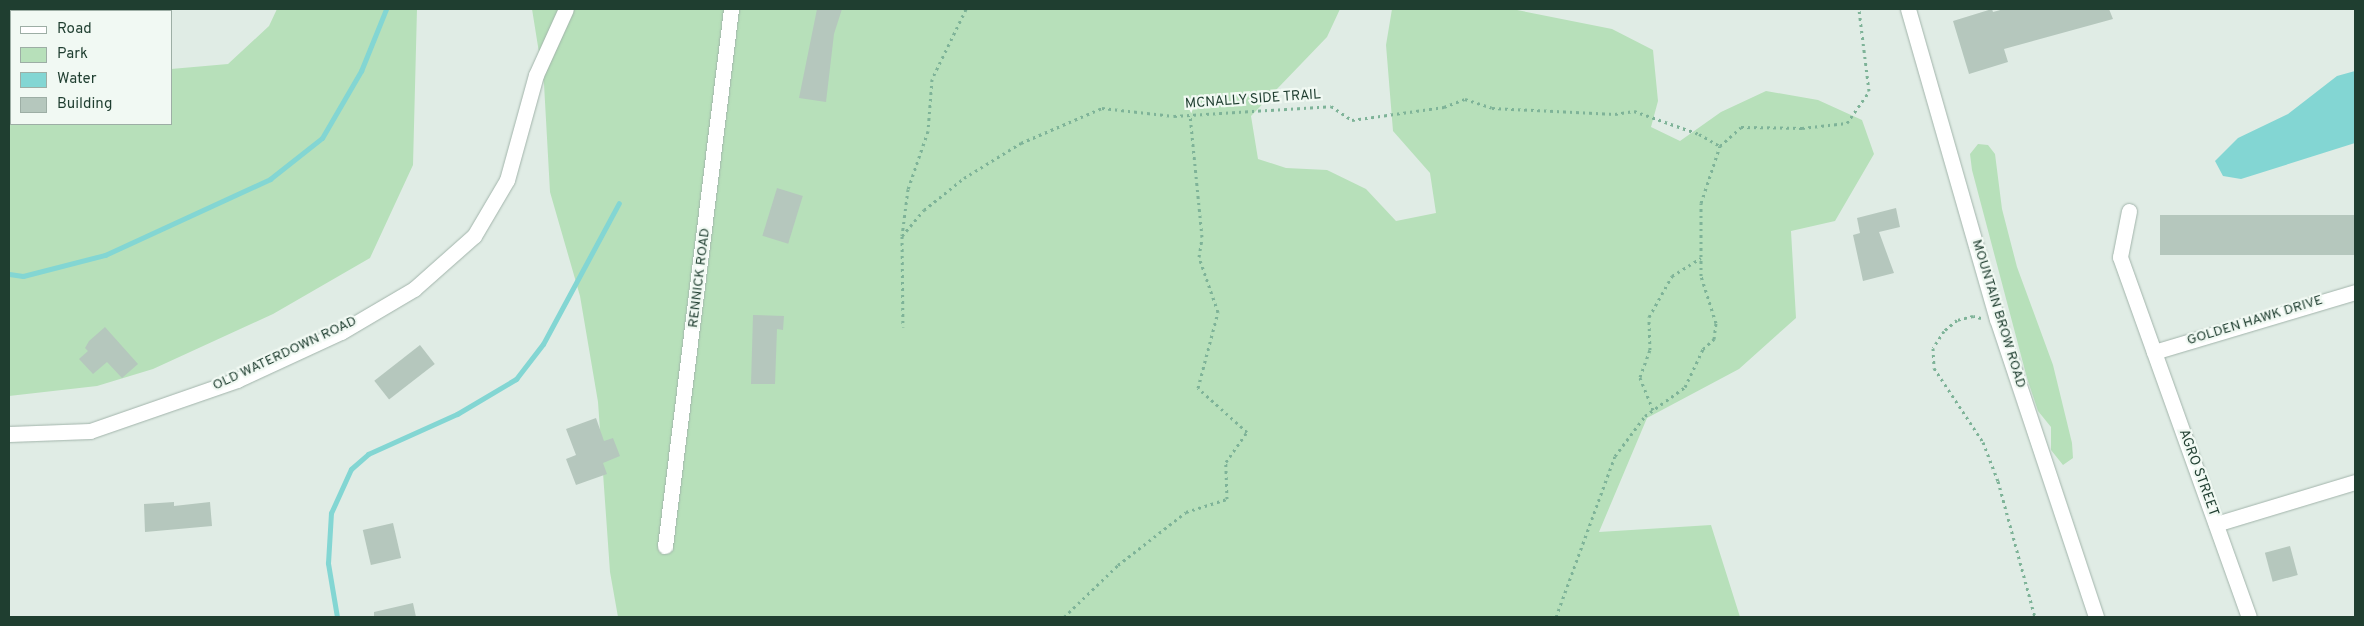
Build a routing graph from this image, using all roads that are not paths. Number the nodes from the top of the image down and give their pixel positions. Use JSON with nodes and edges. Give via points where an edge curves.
{"nodes":[{"id":1,"x":566,"y":9,"type":"edge"},
{"id":2,"x":731,"y":9,"type":"edge"},
{"id":3,"x":1908,"y":9,"type":"edge"},
{"id":4,"x":2129,"y":211,"type":"dead end"},
{"id":5,"x":2355,"y":292,"type":"edge"},
{"id":6,"x":2154,"y":352,"type":"junction"},
{"id":7,"x":9,"y":434,"type":"edge"},
{"id":8,"x":2355,"y":482,"type":"edge"},
{"id":9,"x":2216,"y":524,"type":"junction"},
{"id":10,"x":666,"y":546,"type":"dead end"},
{"id":11,"x":2096,"y":617,"type":"edge"},
{"id":12,"x":2249,"y":617,"type":"edge"}],
"edges":[{"from":1,"to":7,"type":"street","name":"OLD WATERDOWN ROAD","via":[[536,74],[507,180],[474,236],[414,289],[341,332],[237,380],[90,431]]},
{"from":2,"to":10,"type":"street","name":"RENNICK ROAD"},
{"from":3,"to":11,"type":"street","name":"MOUNTAIN BROW ROAD","via":[[1997,319]]},
{"from":4,"to":6,"type":"street","name":"AGRO STREET","via":[[2120,257]]},
{"from":5,"to":6,"type":"street","name":"GOLDEN HAWK DRIVE"},
{"from":6,"to":9,"type":"street","name":"AGRO STREET"},
{"from":8,"to":9,"type":"street"},
{"from":9,"to":12,"type":"street","name":"AGRO STREET"}]}
